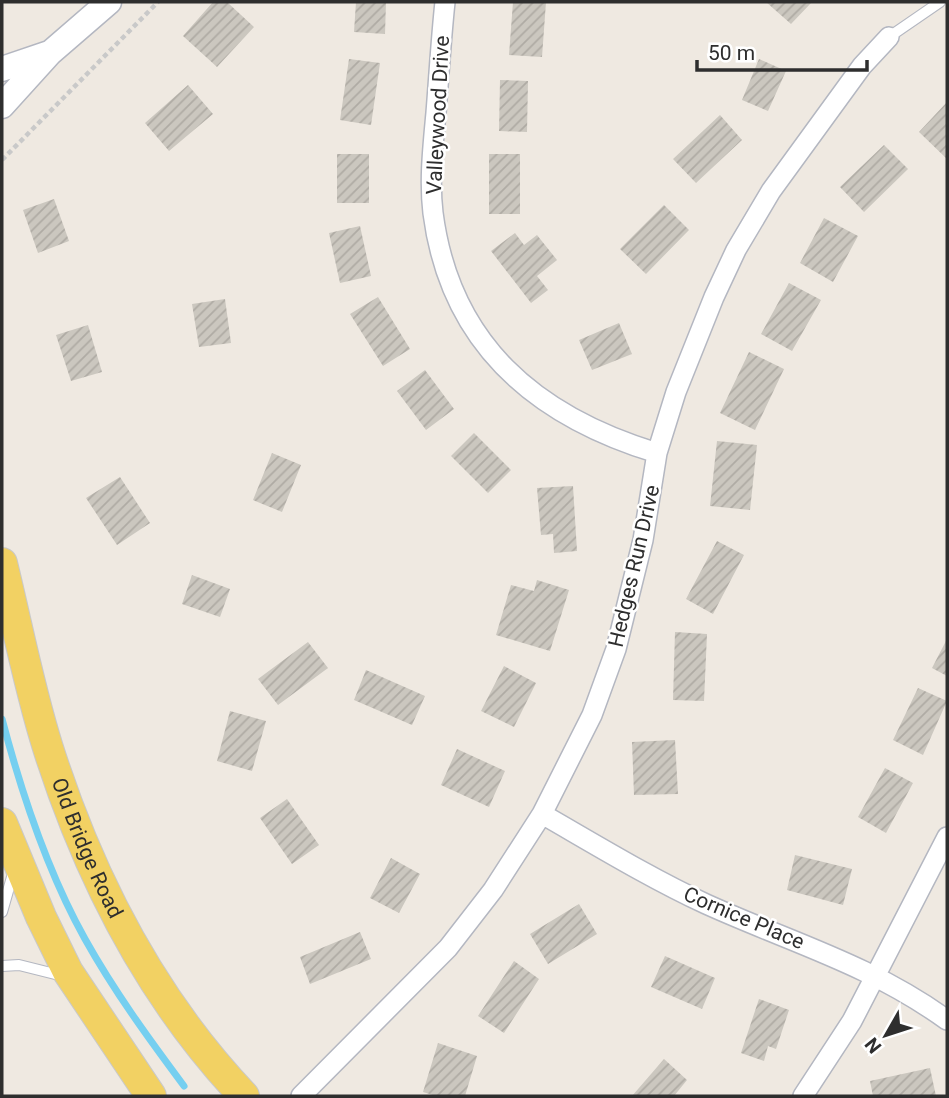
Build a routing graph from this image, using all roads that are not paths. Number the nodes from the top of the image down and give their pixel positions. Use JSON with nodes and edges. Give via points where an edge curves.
{"nodes":[{"id":1,"x":109,"y":2,"type":"edge"},
{"id":2,"x":445,"y":2,"type":"edge"},
{"id":3,"x":940,"y":2,"type":"edge"},
{"id":4,"x":889,"y":37,"type":"joint"},
{"id":5,"x":50,"y":53,"type":"junction"},
{"id":6,"x":2,"y":69,"type":"edge"},
{"id":7,"x":2,"y":106,"type":"edge"},
{"id":8,"x":657,"y":453,"type":"junction"},
{"id":9,"x":2,"y":563,"type":"edge"},
{"id":10,"x":542,"y":814,"type":"junction"},
{"id":11,"x":2,"y":823,"type":"edge"},
{"id":12,"x":947,"y":837,"type":"edge"},
{"id":13,"x":17,"y":863,"type":"junction"},
{"id":14,"x":2,"y":912,"type":"edge"},
{"id":15,"x":2,"y":966,"type":"edge"},
{"id":16,"x":876,"y":975,"type":"junction"},
{"id":17,"x":72,"y":979,"type":"junction"},
{"id":18,"x":947,"y":1020,"type":"edge"},
{"id":19,"x":151,"y":1096,"type":"edge"},
{"id":20,"x":244,"y":1096,"type":"edge"},
{"id":21,"x":301,"y":1096,"type":"edge"},
{"id":22,"x":803,"y":1096,"type":"edge"}],
"edges":[{"from":1,"to":5,"type":"street"},
{"from":2,"to":8,"type":"street","name":"Valleywood Drive","via":[[431,172],[433,211],[439,250],[465,317],[477,338],[541,398],[617,441]]},
{"from":3,"to":4,"type":"lane"},
{"from":4,"to":8,"type":"street","name":"Hedges Run Drive","via":[[802,146],[736,250],[681,380]]},
{"from":5,"to":6,"type":"street"},
{"from":5,"to":7,"type":"street"},
{"from":8,"to":10,"type":"street","name":"Hedges Run Drive","via":[[643,540],[616,649],[592,715]]},
{"from":9,"to":20,"type":"main road","name":"Old Bridge Road","via":[[47,745],[99,883],[125,935],[166,998]]},
{"from":10,"to":16,"type":"street","name":"Cornice Place","via":[[705,903]]},
{"from":10,"to":21,"type":"street","name":"Hedges Run Drive","via":[[493,890],[448,948]]},
{"from":11,"to":13,"type":"main road"},
{"from":12,"to":16,"type":"street"},
{"from":13,"to":14,"type":"lane"},
{"from":13,"to":17,"type":"main road"},
{"from":15,"to":17,"type":"lane","via":[[30,967]]},
{"from":16,"to":18,"type":"street","name":"Cornice Place"},
{"from":16,"to":22,"type":"street"},
{"from":17,"to":19,"type":"main road"}]}
